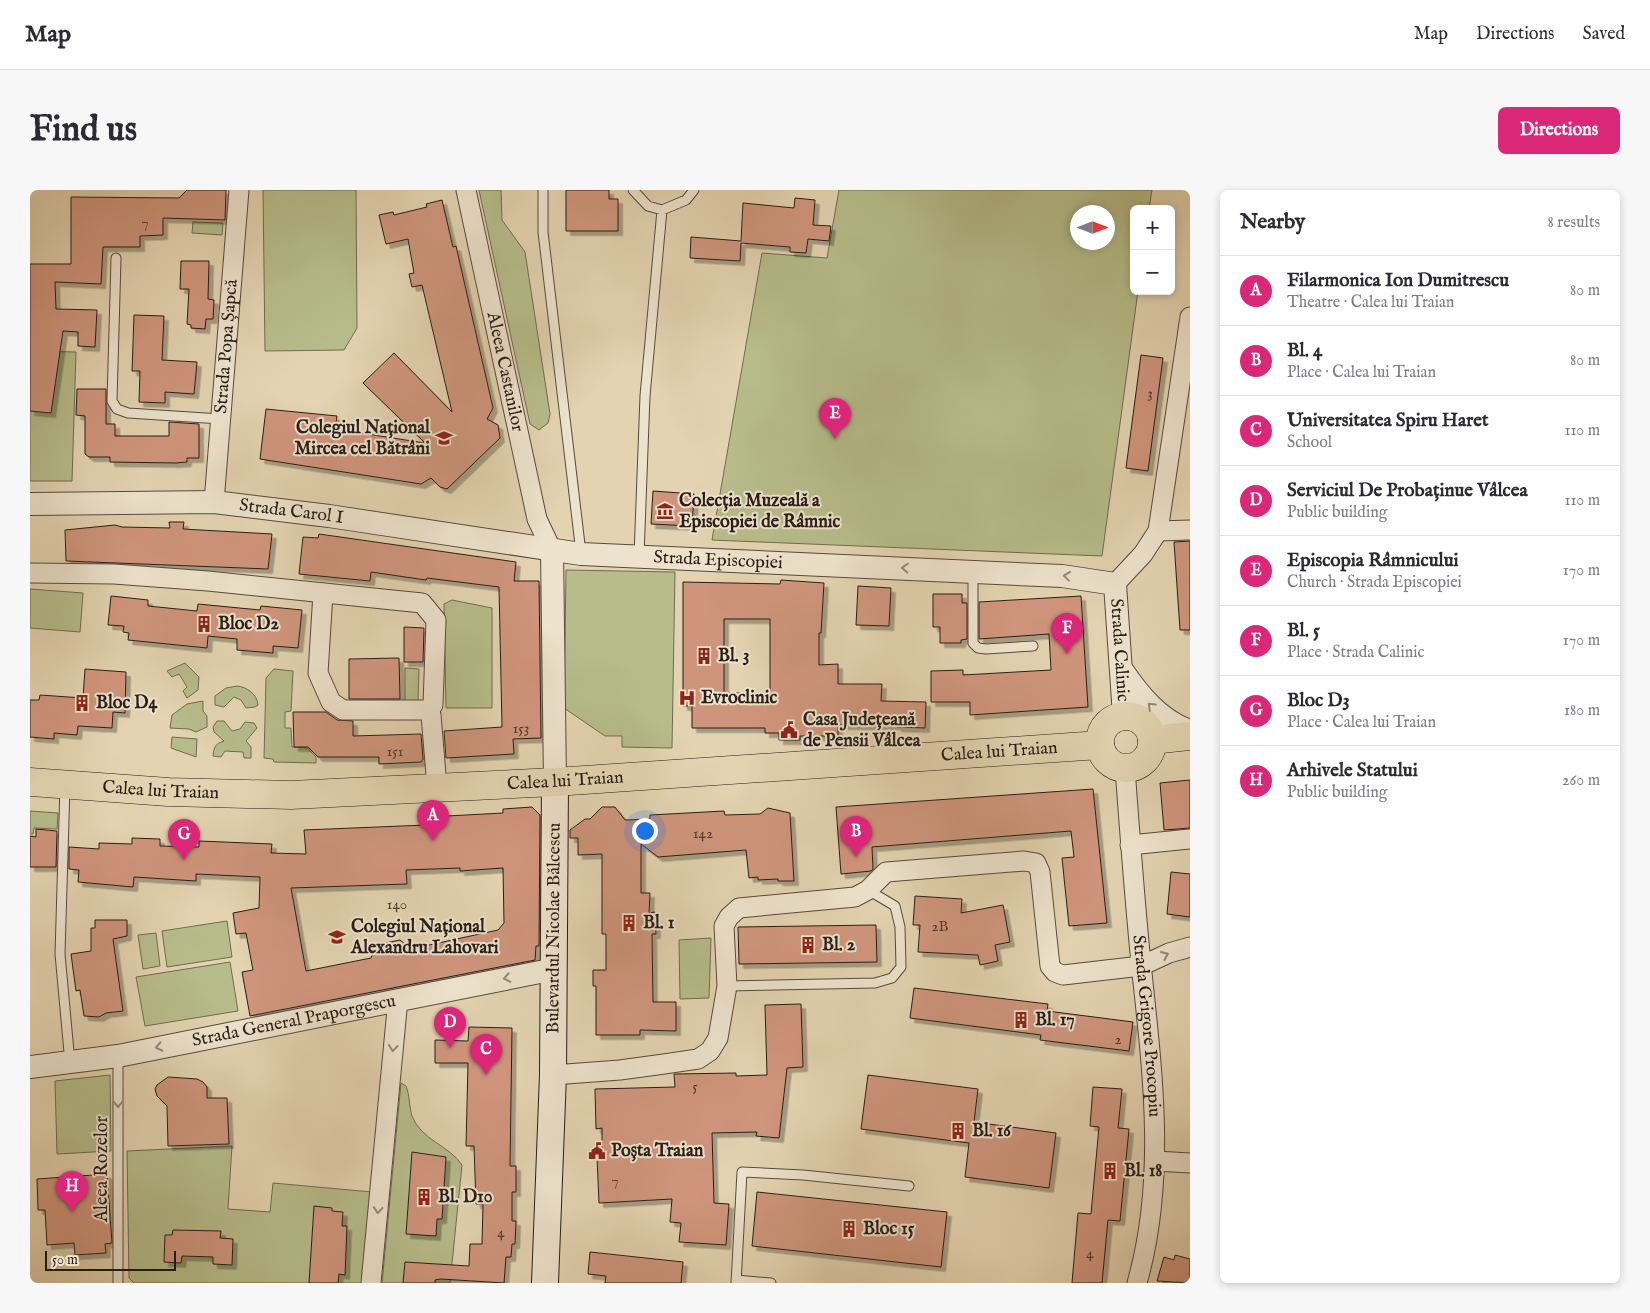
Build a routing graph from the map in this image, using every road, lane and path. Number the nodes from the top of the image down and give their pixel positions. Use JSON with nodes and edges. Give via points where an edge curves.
{"nodes":[{"id":1,"x":239,"y":190,"type":"edge"},
{"id":2,"x":466,"y":190,"type":"edge"},
{"id":3,"x":543,"y":190,"type":"edge"},
{"id":4,"x":633,"y":190,"type":"edge"},
{"id":5,"x":694,"y":190,"type":"edge"},
{"id":6,"x":662,"y":210,"type":"junction"},
{"id":7,"x":116,"y":258,"type":"dead end"},
{"id":8,"x":1190,"y":317,"type":"edge"},
{"id":9,"x":221,"y":420,"type":"junction"},
{"id":10,"x":214,"y":502,"type":"junction"},
{"id":11,"x":30,"y":504,"type":"edge"},
{"id":12,"x":1190,"y":530,"type":"edge"},
{"id":13,"x":1158,"y":531,"type":"junction"},
{"id":14,"x":552,"y":551,"type":"junction"},
{"id":15,"x":581,"y":554,"type":"junction"},
{"id":16,"x":639,"y":556,"type":"junction"},
{"id":17,"x":973,"y":572,"type":"junction"},
{"id":18,"x":30,"y":573,"type":"edge"},
{"id":19,"x":1116,"y":584,"type":"junction"},
{"id":20,"x":323,"y":593,"type":"junction"},
{"id":21,"x":1033,"y":646,"type":"dead end"},
{"id":22,"x":1122,"y":670,"type":"junction"},
{"id":23,"x":433,"y":705,"type":"dead end"},
{"id":24,"x":1124,"y":716,"type":"junction"},
{"id":25,"x":1190,"y":731,"type":"edge"},
{"id":26,"x":1190,"y":736,"type":"edge"},
{"id":27,"x":1152,"y":740,"type":"junction"},
{"id":28,"x":1100,"y":745,"type":"junction"},
{"id":29,"x":1125,"y":768,"type":"junction"},
{"id":30,"x":30,"y":782,"type":"edge"},
{"id":31,"x":555,"y":782,"type":"junction"},
{"id":32,"x":65,"y":785,"type":"junction"},
{"id":33,"x":437,"y":787,"type":"junction"},
{"id":34,"x":1190,"y":839,"type":"edge"},
{"id":35,"x":1130,"y":845,"type":"junction"},
{"id":36,"x":868,"y":890,"type":"junction"},
{"id":37,"x":1190,"y":947,"type":"edge"},
{"id":38,"x":1141,"y":966,"type":"junction"},
{"id":39,"x":555,"y":969,"type":"junction"},
{"id":40,"x":726,"y":986,"type":"junction"},
{"id":41,"x":398,"y":999,"type":"junction"},
{"id":42,"x":118,"y":1056,"type":"junction"},
{"id":43,"x":70,"y":1063,"type":"junction"},
{"id":44,"x":30,"y":1067,"type":"edge"},
{"id":45,"x":554,"y":1075,"type":"junction"},
{"id":46,"x":1156,"y":1161,"type":"junction"},
{"id":47,"x":1190,"y":1163,"type":"edge"},
{"id":48,"x":909,"y":1186,"type":"dead end"},
{"id":49,"x":736,"y":1282,"type":"edge"},
{"id":50,"x":118,"y":1283,"type":"edge"},
{"id":51,"x":371,"y":1283,"type":"edge"},
{"id":52,"x":545,"y":1283,"type":"edge"},
{"id":53,"x":771,"y":1283,"type":"edge"},
{"id":54,"x":1137,"y":1283,"type":"edge"}],
"edges":[{"from":1,"to":9,"type":"street","name":"Strada Popa Șapcă"},
{"from":2,"to":14,"type":"street","name":"Aleea Castanilor","via":[[536,519]]},
{"from":3,"to":15,"type":"lane","via":[[543,232]]},
{"from":4,"to":6,"type":"lane","via":[[648,206]]},
{"from":5,"to":6,"type":"lane","via":[[686,200]]},
{"from":6,"to":16,"type":"lane","via":[[645,396]]},
{"from":7,"to":9,"type":"lane","via":[[112,401],[117,409],[128,413]]},
{"from":8,"to":13,"type":"street"},
{"from":9,"to":10,"type":"street","name":"Strada Popa Șapcă"},
{"from":10,"to":11,"type":"street","name":"Strada Carol I"},
{"from":10,"to":14,"type":"street","name":"Strada Carol I","via":[[329,516]]},
{"from":12,"to":13,"type":"street"},
{"from":13,"to":19,"type":"street","via":[[1143,554]]},
{"from":14,"to":15,"type":"street","name":"Strada Episcopiei"},
{"from":14,"to":31,"type":"street"},
{"from":15,"to":16,"type":"street","name":"Strada Episcopiei"},
{"from":17,"to":16,"type":"street","name":"Strada Episcopiei","one_way":true},
{"from":19,"to":17,"type":"street","name":"Strada Episcopiei","one_way":true,"via":[[1062,576]]},
{"from":17,"to":21,"type":"lane","via":[[973,643],[986,649]]},
{"from":18,"to":20,"type":"street","via":[[114,574]]},
{"from":19,"to":22,"type":"street","name":"Strada Calinic"},
{"from":20,"to":23,"type":"street","via":[[422,603],[430,611],[436,620]]},
{"from":20,"to":33,"type":"street","via":[[318,673],[330,702],[343,710],[425,710],[431,715]]},
{"from":22,"to":24,"type":"street","name":"Strada Calinic"},
{"from":25,"to":22,"type":"street","one_way":true,"via":[[1165,718],[1149,704]]},
{"from":24,"to":27,"type":"main road","via":[[1146,725]]},
{"from":24,"to":28,"type":"main road","via":[[1109,723]]},
{"from":26,"to":27,"type":"main road"},
{"from":27,"to":29,"type":"main road","via":[[1148,757],[1134,767]]},
{"from":28,"to":29,"type":"main road","via":[[1111,764]]},
{"from":28,"to":31,"type":"main road","name":"Calea lui Traian"},
{"from":29,"to":35,"type":"street","name":"Strada Grigore Procopiu"},
{"from":30,"to":32,"type":"main road","name":"Calea lui Traian"},
{"from":31,"to":33,"type":"main road","name":"Calea lui Traian"},
{"from":31,"to":39,"type":"main road","name":"Bulevardul Nicolae Bălcescu"},
{"from":32,"to":33,"type":"main road","name":"Calea lui Traian","via":[[253,795]]},
{"from":32,"to":43,"type":"lane","via":[[60,954]]},
{"from":34,"to":35,"type":"street"},
{"from":35,"to":38,"type":"street","name":"Strada Grigore Procopiu"},
{"from":36,"to":38,"type":"street","via":[[886,872],[1024,861],[1036,863],[1040,872],[1050,966],[1056,972],[1068,974]]},
{"from":36,"to":40,"type":"street","via":[[855,897],[739,908],[728,917],[724,926]]},
{"from":36,"to":40,"type":"lane","via":[[895,906],[900,927],[901,967],[892,978],[875,983]]},
{"from":38,"to":37,"type":"street","one_way":true},
{"from":38,"to":46,"type":"street","name":"Strada Grigore Procopiu","via":[[1152,1073]]},
{"from":39,"to":41,"type":"street","name":"Strada General Praporgescu","one_way":true},
{"from":39,"to":45,"type":"main road","name":"Bulevardul Nicolae Bălcescu"},
{"from":40,"to":45,"type":"street","via":[[718,1038],[710,1051],[698,1059]]},
{"from":41,"to":42,"type":"street","name":"Strada General Praporgescu","one_way":true},
{"from":41,"to":51,"type":"street","one_way":true},
{"from":42,"to":43,"type":"street","name":"Strada General Praporgescu"},
{"from":42,"to":50,"type":"lane","name":"Aleea Rozelor","one_way":true},
{"from":43,"to":44,"type":"street","name":"Strada General Praporgescu"},
{"from":45,"to":52,"type":"main road","name":"Bulevardul Nicolae Bălcescu"},
{"from":46,"to":47,"type":"street"},
{"from":46,"to":54,"type":"street","name":"Strada Grigore Procopiu"},
{"from":48,"to":49,"type":"lane","via":[[742,1172]]},
{"from":49,"to":53,"type":"lane"}]}
